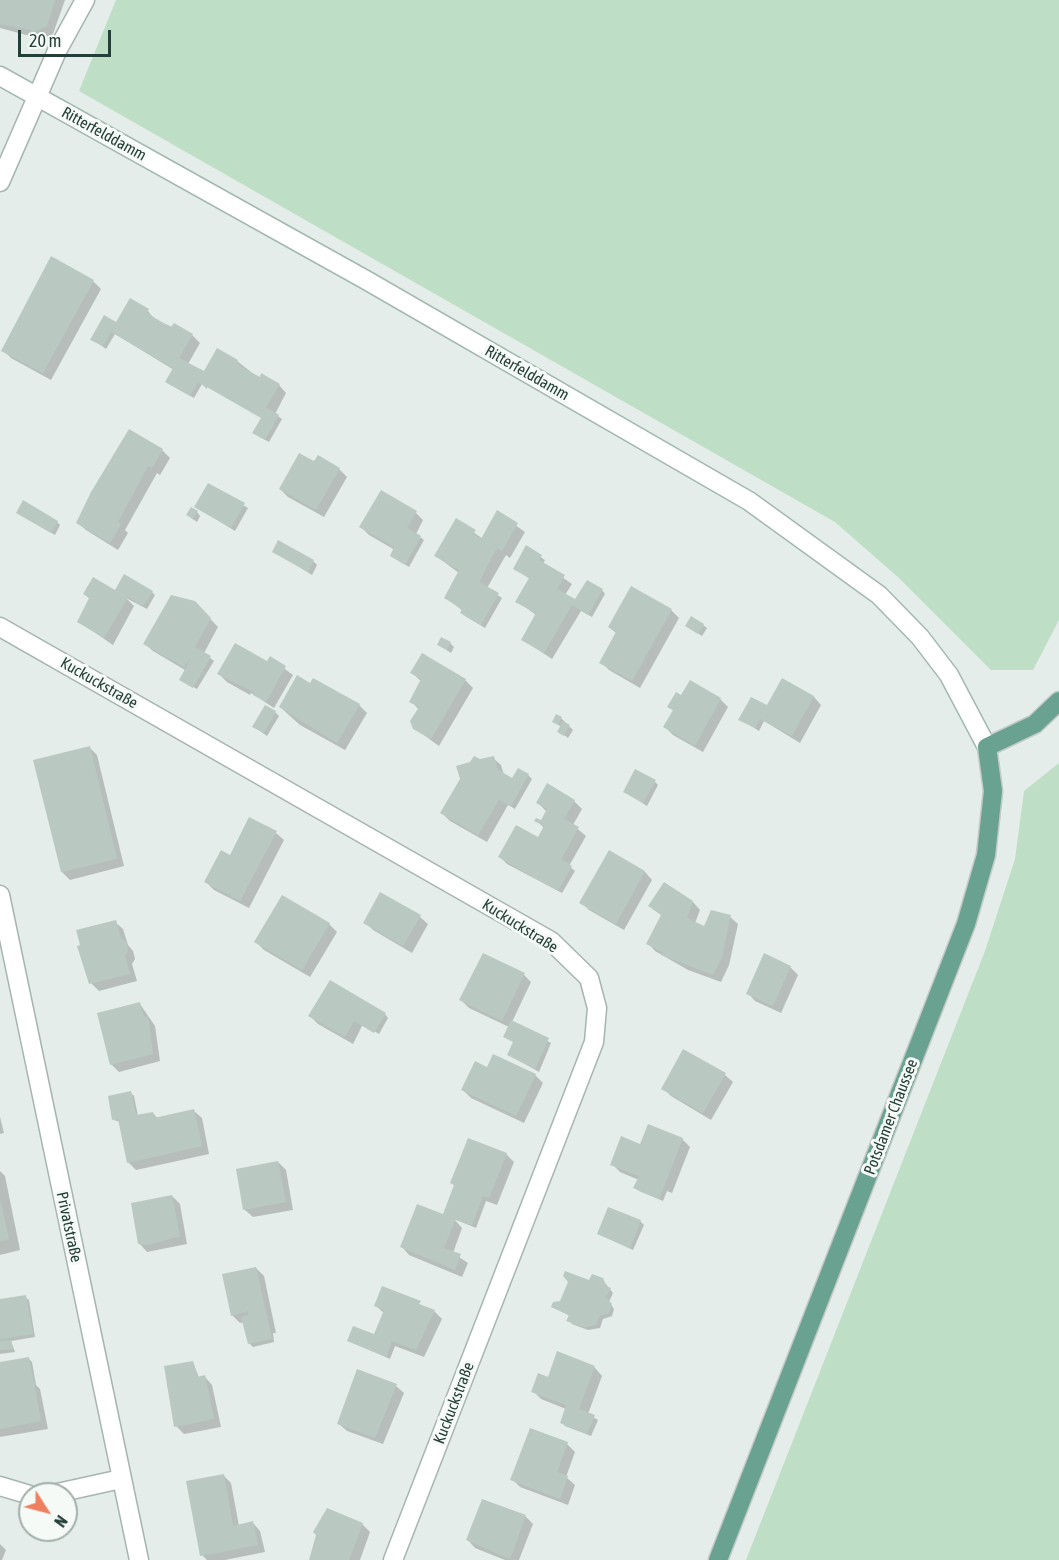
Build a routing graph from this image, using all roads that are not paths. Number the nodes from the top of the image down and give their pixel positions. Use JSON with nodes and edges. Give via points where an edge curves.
{"nodes":[{"id":1,"x":85,"y":0,"type":"edge"},
{"id":2,"x":0,"y":76,"type":"edge"},
{"id":3,"x":37,"y":97,"type":"junction"},
{"id":4,"x":0,"y":182,"type":"edge"},
{"id":5,"x":0,"y":627,"type":"edge"},
{"id":6,"x":1059,"y":701,"type":"edge"},
{"id":7,"x":987,"y":747,"type":"junction"},
{"id":8,"x":0,"y":894,"type":"edge"},
{"id":9,"x":121,"y":1479,"type":"junction"},
{"id":10,"x":0,"y":1486,"type":"edge"},
{"id":11,"x":78,"y":1488,"type":"edge"},
{"id":12,"x":18,"y":1491,"type":"edge"},
{"id":13,"x":139,"y":1560,"type":"edge"},
{"id":14,"x":393,"y":1560,"type":"edge"},
{"id":15,"x":718,"y":1560,"type":"edge"}],
"edges":[{"from":1,"to":3,"type":"street"},
{"from":2,"to":3,"type":"street","name":"Ritterfelddamm"},
{"from":3,"to":4,"type":"street"},
{"from":3,"to":7,"type":"street","name":"Ritterfelddamm","via":[[376,286],[757,507],[879,595],[920,637],[949,675]]},
{"from":5,"to":14,"type":"street","name":"Kuckuckstraße","via":[[550,941],[589,978],[597,1008],[594,1042]]},
{"from":6,"to":7,"type":"main road","via":[[1035,724]]},
{"from":7,"to":15,"type":"main road","name":"Potsdamer Chaussee","via":[[993,791],[986,855],[966,924]]},
{"from":8,"to":9,"type":"street","name":"Privatstraße"},
{"from":9,"to":11,"type":"street"},
{"from":9,"to":13,"type":"street","name":"Privatstraße"},
{"from":10,"to":12,"type":"street"}]}
